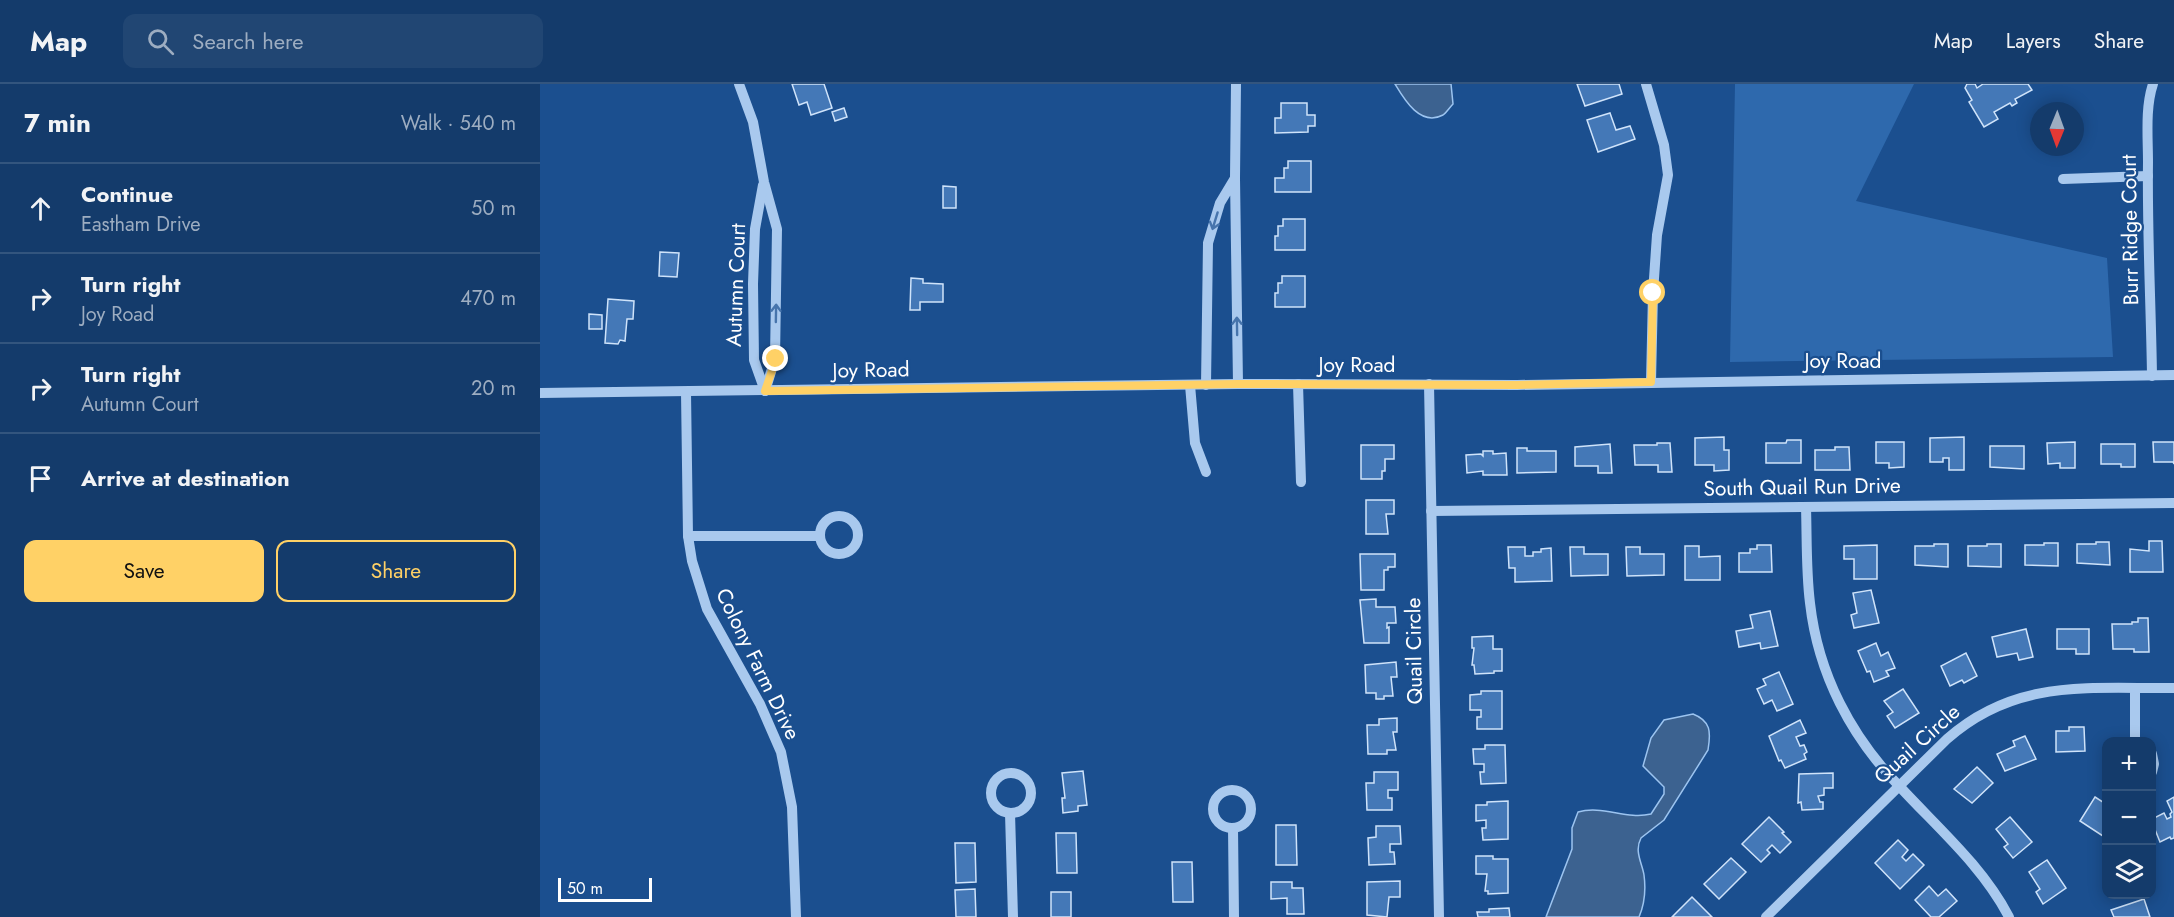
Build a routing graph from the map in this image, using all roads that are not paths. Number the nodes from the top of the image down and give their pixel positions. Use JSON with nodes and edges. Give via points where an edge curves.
{"nodes":[{"id":1,"x":739,"y":84,"type":"edge"},
{"id":2,"x":1236,"y":84,"type":"edge"},
{"id":3,"x":1646,"y":84,"type":"edge"},
{"id":4,"x":2153,"y":84,"type":"edge"},
{"id":5,"x":2148,"y":176,"type":"junction"},
{"id":6,"x":1235,"y":178,"type":"junction"},
{"id":7,"x":2063,"y":179,"type":"dead end"},
{"id":8,"x":764,"y":182,"type":"junction"},
{"id":9,"x":2174,"y":375,"type":"edge"},
{"id":10,"x":2152,"y":376,"type":"junction"},
{"id":11,"x":1651,"y":382,"type":"junction"},
{"id":12,"x":1238,"y":384,"type":"junction"},
{"id":13,"x":1298,"y":384,"type":"junction"},
{"id":14,"x":1429,"y":384,"type":"junction"},
{"id":15,"x":1190,"y":385,"type":"junction"},
{"id":16,"x":1206,"y":385,"type":"junction"},
{"id":17,"x":765,"y":391,"type":"junction"},
{"id":18,"x":686,"y":392,"type":"junction"},
{"id":19,"x":540,"y":393,"type":"edge"},
{"id":20,"x":1206,"y":472,"type":"dead end"},
{"id":21,"x":1301,"y":482,"type":"dead end"},
{"id":22,"x":2174,"y":503,"type":"edge"},
{"id":23,"x":1806,"y":507,"type":"junction"},
{"id":24,"x":1431,"y":511,"type":"junction"},
{"id":25,"x":688,"y":536,"type":"junction"},
{"id":26,"x":819,"y":536,"type":"dead end"},
{"id":27,"x":2135,"y":688,"type":"junction"},
{"id":28,"x":2174,"y":688,"type":"edge"},
{"id":29,"x":2135,"y":737,"type":"edge"},
{"id":30,"x":1899,"y":786,"type":"junction"},
{"id":31,"x":1010,"y":813,"type":"dead end"},
{"id":32,"x":1233,"y":828,"type":"dead end"},
{"id":33,"x":796,"y":917,"type":"edge"},
{"id":34,"x":1013,"y":917,"type":"edge"},
{"id":35,"x":1234,"y":917,"type":"edge"},
{"id":36,"x":1439,"y":917,"type":"edge"},
{"id":37,"x":1766,"y":917,"type":"edge"},
{"id":38,"x":2009,"y":917,"type":"edge"}],
"edges":[{"from":1,"to":8,"type":"street","name":"Autumn Court","via":[[753,122]]},
{"from":2,"to":6,"type":"street"},
{"from":3,"to":11,"type":"street","via":[[1664,145],[1668,175],[1657,235]]},
{"from":4,"to":5,"type":"street","name":"Burr Ridge Court"},
{"from":5,"to":7,"type":"street"},
{"from":5,"to":10,"type":"street","name":"Burr Ridge Court"},
{"from":12,"to":6,"type":"street","one_way":true},
{"from":6,"to":16,"type":"street","one_way":true,"via":[[1220,203],[1208,243]]},
{"from":8,"to":17,"type":"street","name":"Autumn Court","via":[[755,229],[753,284],[754,360]]},
{"from":17,"to":8,"type":"street","name":"Autumn Court","one_way":true,"via":[[776,359],[777,229]]},
{"from":9,"to":10,"type":"street","name":"Joy Road"},
{"from":10,"to":11,"type":"street","name":"Joy Road"},
{"from":11,"to":14,"type":"street","name":"Joy Road"},
{"from":12,"to":13,"type":"street","name":"Joy Road"},
{"from":12,"to":16,"type":"street","name":"Joy Road"},
{"from":13,"to":14,"type":"street","name":"Joy Road"},
{"from":13,"to":21,"type":"street"},
{"from":14,"to":24,"type":"street","name":"Quail Circle"},
{"from":15,"to":16,"type":"street","name":"Joy Road"},
{"from":15,"to":17,"type":"street","name":"Joy Road"},
{"from":15,"to":20,"type":"street","via":[[1195,443]]},
{"from":17,"to":18,"type":"street","name":"Joy Road"},
{"from":18,"to":19,"type":"street","name":"Joy Road"},
{"from":18,"to":25,"type":"street","name":"Colony Farm Drive"},
{"from":22,"to":23,"type":"street","name":"South Quail Run Drive"},
{"from":23,"to":24,"type":"street","name":"South Quail Run Drive"},
{"from":23,"to":30,"type":"street","via":[[1810,603],[1824,668],[1852,727]]},
{"from":24,"to":36,"type":"street","name":"Quail Circle"},
{"from":25,"to":26,"type":"street"},
{"from":25,"to":33,"type":"street","name":"Colony Farm Drive","via":[[707,609],[770,723],[781,752],[792,807]]},
{"from":27,"to":28,"type":"street","name":"Quail Circle"},
{"from":27,"to":29,"type":"street"},
{"from":27,"to":30,"type":"street","name":"Quail Circle","via":[[2051,690],[2001,704],[1957,730]]},
{"from":30,"to":37,"type":"street","name":"Quail Circle"},
{"from":30,"to":38,"type":"street","via":[[1983,876]]},
{"from":31,"to":34,"type":"street"},
{"from":32,"to":35,"type":"street"}]}
